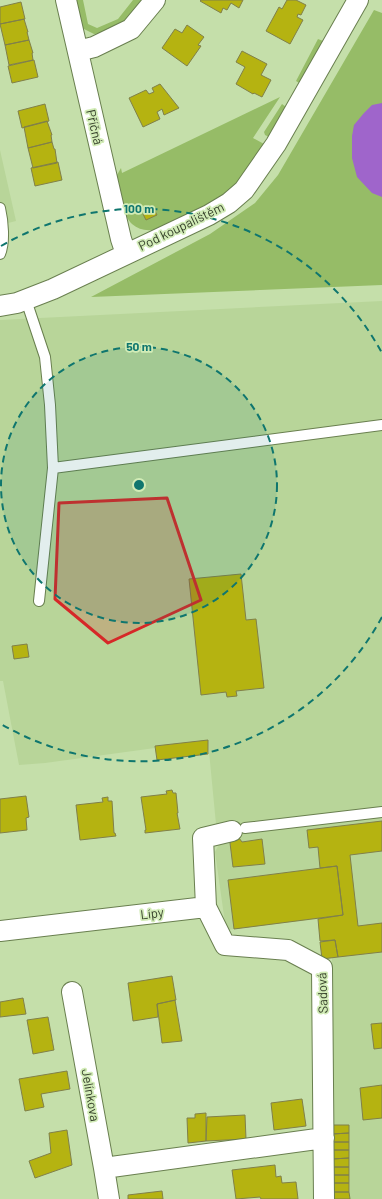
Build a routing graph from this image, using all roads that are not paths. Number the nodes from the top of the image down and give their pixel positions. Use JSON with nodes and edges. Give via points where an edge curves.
{"nodes":[{"id":1,"x":66,"y":0,"type":"edge"},
{"id":2,"x":155,"y":0,"type":"edge"},
{"id":3,"x":358,"y":0,"type":"edge"},
{"id":4,"x":78,"y":51,"type":"junction"},
{"id":5,"x":0,"y":208,"type":"edge"},
{"id":6,"x":0,"y":254,"type":"edge"},
{"id":7,"x":126,"y":254,"type":"junction"},
{"id":8,"x":26,"y":300,"type":"junction"},
{"id":9,"x":0,"y":306,"type":"edge"},
{"id":10,"x":382,"y":424,"type":"edge"},
{"id":11,"x":52,"y":468,"type":"junction"},
{"id":12,"x":39,"y":601,"type":"dead end"},
{"id":13,"x":382,"y":812,"type":"edge"},
{"id":14,"x":238,"y":829,"type":"joint"},
{"id":15,"x":206,"y":907,"type":"junction"},
{"id":16,"x":0,"y":931,"type":"edge"},
{"id":17,"x":72,"y":992,"type":"dead end"},
{"id":18,"x":324,"y":1138,"type":"junction"},
{"id":19,"x":104,"y":1168,"type":"junction"},
{"id":20,"x":109,"y":1199,"type":"edge"},
{"id":21,"x":324,"y":1199,"type":"edge"}],
"edges":[{"from":1,"to":4,"type":"street","name":"Příčná"},
{"from":2,"to":4,"type":"street","via":[[131,29],[94,47]]},
{"from":3,"to":7,"type":"street","name":"Pod koupalištěm","via":[[276,144],[244,190],[209,215]]},
{"from":4,"to":7,"type":"street","name":"Příčná"},
{"from":5,"to":6,"type":"lane","via":[[3,247]]},
{"from":7,"to":8,"type":"street","name":"Pod koupalištěm"},
{"from":8,"to":9,"type":"street","name":"Pod koupalištěm"},
{"from":8,"to":11,"type":"lane","via":[[45,357]]},
{"from":10,"to":11,"type":"lane"},
{"from":11,"to":12,"type":"lane"},
{"from":13,"to":14,"type":"lane"},
{"from":14,"to":15,"type":"street","via":[[203,838]]},
{"from":15,"to":16,"type":"street","name":"Lípy"},
{"from":15,"to":18,"type":"street","name":"Sadová","via":[[225,944],[288,950],[322,968]]},
{"from":17,"to":19,"type":"street","name":"Jelínkova"},
{"from":18,"to":19,"type":"street"},
{"from":18,"to":21,"type":"street","name":"Sadová"},
{"from":19,"to":20,"type":"street","name":"Jelínkova"}]}
